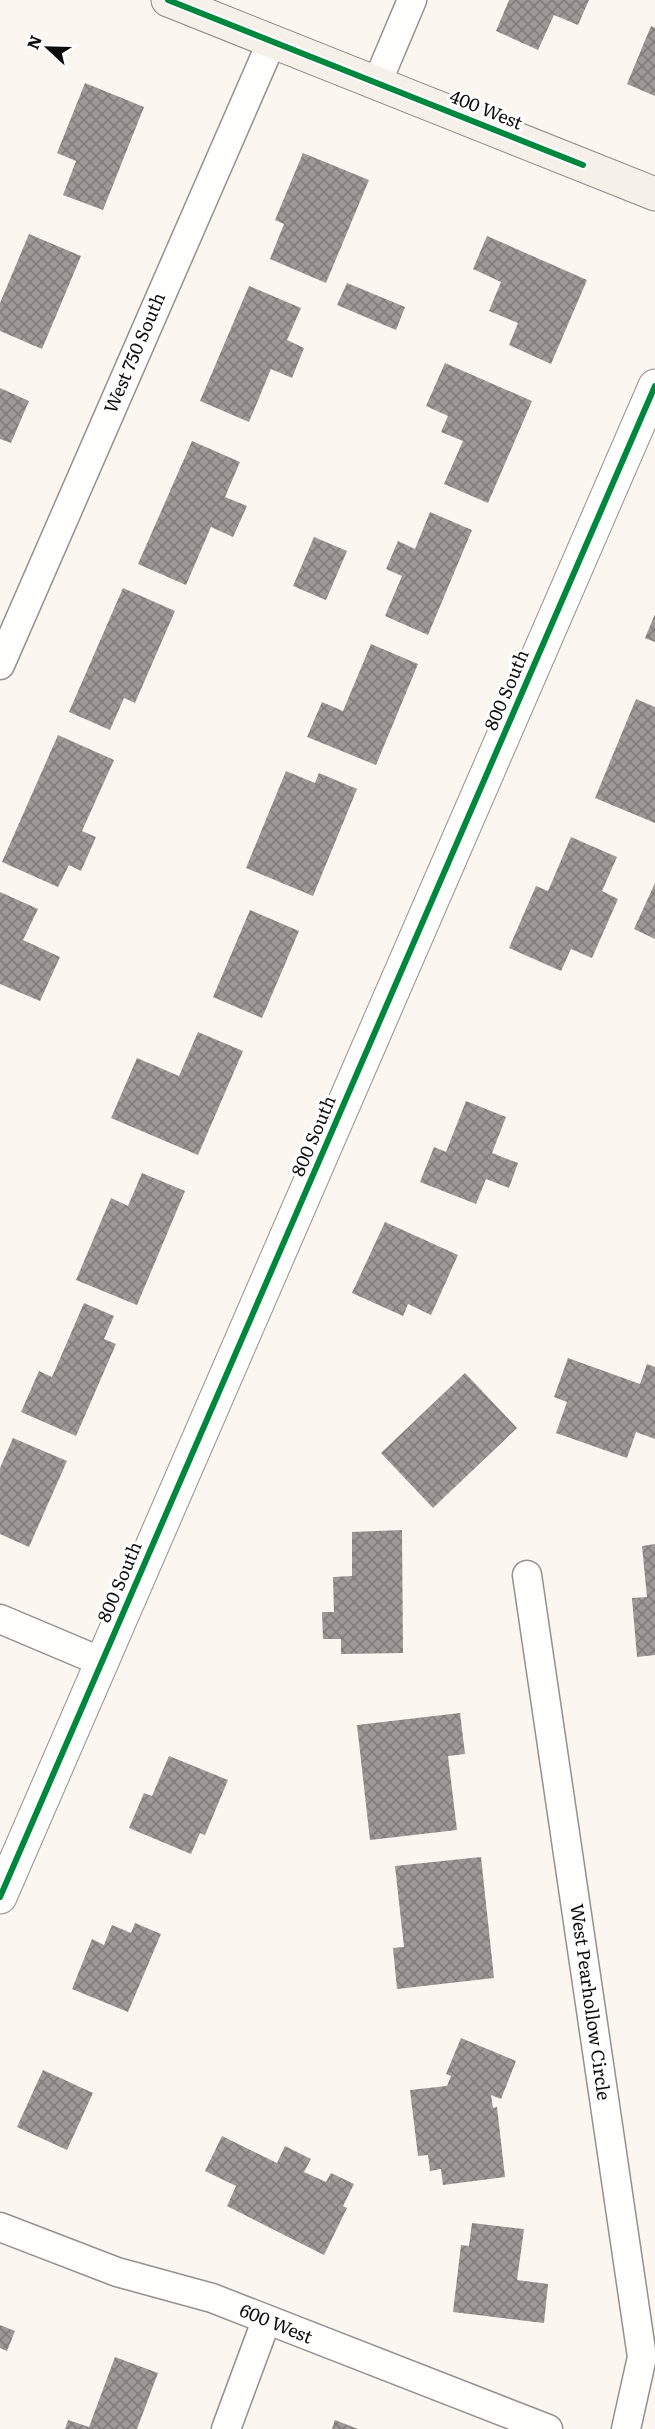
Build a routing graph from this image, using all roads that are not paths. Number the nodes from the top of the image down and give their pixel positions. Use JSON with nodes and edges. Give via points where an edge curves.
{"nodes":[{"id":1,"x":168,"y":0,"type":"edge"},
{"id":2,"x":412,"y":0,"type":"edge"},
{"id":3,"x":272,"y":41,"type":"junction"},
{"id":4,"x":377,"y":82,"type":"junction"},
{"id":5,"x":655,"y":194,"type":"edge"},
{"id":6,"x":655,"y":386,"type":"edge"},
{"id":7,"x":0,"y":665,"type":"edge"},
{"id":8,"x":527,"y":1575,"type":"dead end"},
{"id":9,"x":0,"y":1619,"type":"edge"},
{"id":10,"x":102,"y":1662,"type":"junction"},
{"id":11,"x":0,"y":1898,"type":"edge"},
{"id":12,"x":0,"y":2227,"type":"edge"},
{"id":13,"x":266,"y":2321,"type":"junction"},
{"id":14,"x":226,"y":2429,"type":"edge"},
{"id":15,"x":548,"y":2429,"type":"edge"},
{"id":16,"x":626,"y":2429,"type":"edge"}],
"edges":[{"from":1,"to":3,"type":"main road","name":"400 West"},
{"from":2,"to":4,"type":"street"},
{"from":3,"to":4,"type":"main road","name":"400 West"},
{"from":3,"to":7,"type":"street","name":"West 750 South"},
{"from":4,"to":5,"type":"main road","name":"400 West"},
{"from":6,"to":10,"type":"street","name":"800 South"},
{"from":8,"to":16,"type":"street","name":"West Pearhollow Circle","via":[[642,2357]]},
{"from":9,"to":10,"type":"street"},
{"from":10,"to":11,"type":"street","name":"800 South"},
{"from":12,"to":13,"type":"street","name":"600 West","via":[[117,2272],[212,2298]]},
{"from":13,"to":14,"type":"street"},
{"from":13,"to":15,"type":"street","name":"600 West"}]}
